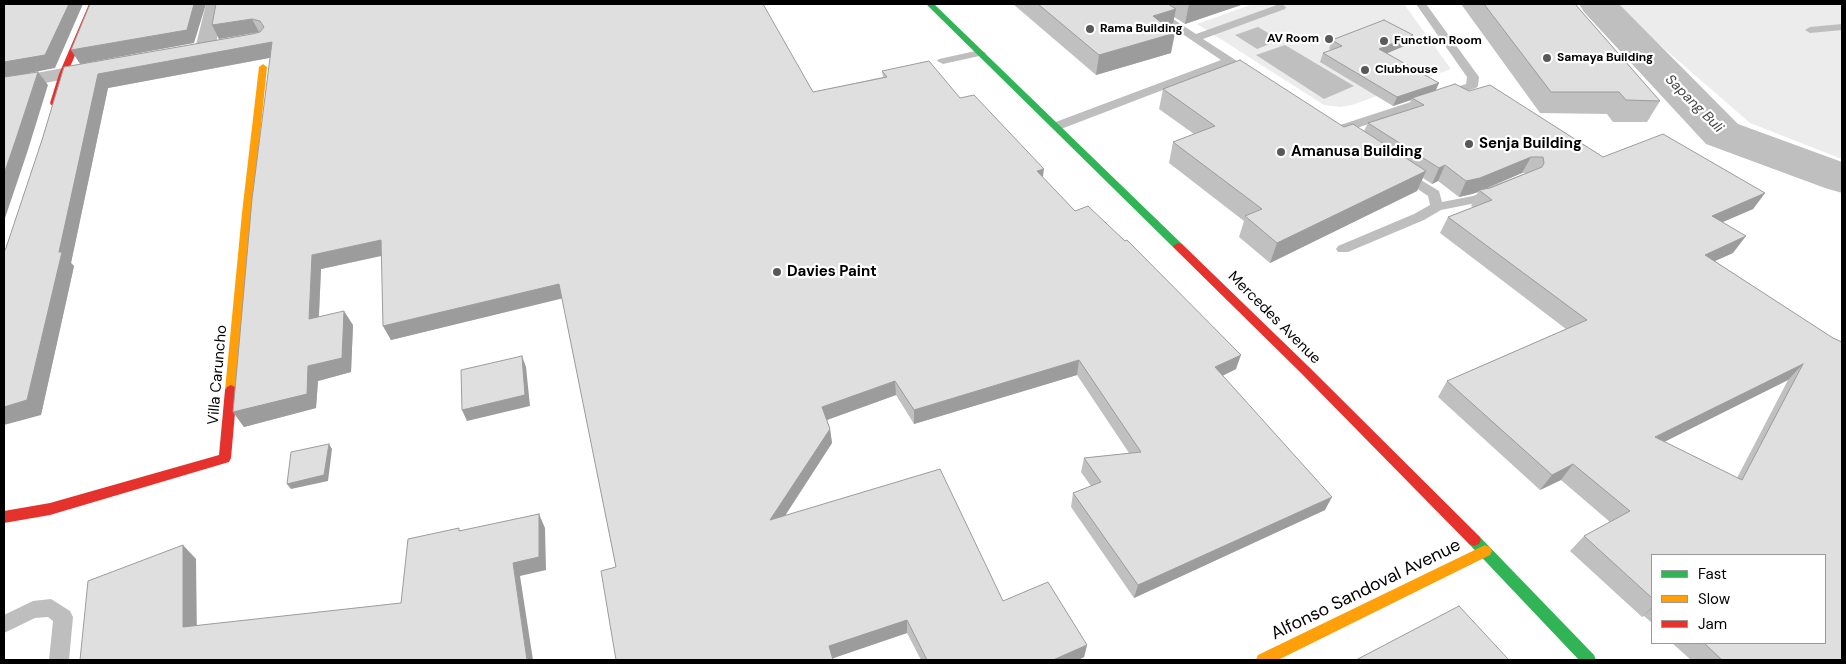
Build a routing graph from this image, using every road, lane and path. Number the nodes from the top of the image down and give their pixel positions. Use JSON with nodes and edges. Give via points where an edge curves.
{"nodes":[{"id":1,"x":94,"y":4,"type":"edge"},
{"id":2,"x":215,"y":4,"type":"edge"},
{"id":3,"x":930,"y":4,"type":"edge"},
{"id":4,"x":1143,"y":4,"type":"edge"},
{"id":5,"x":1421,"y":4,"type":"edge"},
{"id":6,"x":1281,"y":7,"type":"dead end"},
{"id":7,"x":1842,"y":27,"type":"edge"},
{"id":8,"x":1810,"y":30,"type":"dead end"},
{"id":9,"x":1195,"y":38,"type":"junction"},
{"id":10,"x":205,"y":49,"type":"edge"},
{"id":11,"x":980,"y":52,"type":"junction"},
{"id":12,"x":943,"y":61,"type":"dead end"},
{"id":13,"x":1228,"y":61,"type":"junction"},
{"id":14,"x":111,"y":66,"type":"edge"},
{"id":15,"x":263,"y":66,"type":"dead end"},
{"id":16,"x":63,"y":74,"type":"junction"},
{"id":17,"x":1262,"y":82,"type":"edge"},
{"id":18,"x":4,"y":85,"type":"edge"},
{"id":19,"x":52,"y":110,"type":"edge"},
{"id":20,"x":1057,"y":126,"type":"junction"},
{"id":21,"x":1354,"y":141,"type":"edge"},
{"id":22,"x":1394,"y":167,"type":"edge"},
{"id":23,"x":1502,"y":188,"type":"edge"},
{"id":24,"x":1437,"y":207,"type":"junction"},
{"id":25,"x":1343,"y":249,"type":"dead end"},
{"id":26,"x":4,"y":517,"type":"edge"},
{"id":27,"x":1485,"y":551,"type":"junction"},
{"id":28,"x":4,"y":624,"type":"edge"},
{"id":29,"x":58,"y":660,"type":"edge"},
{"id":30,"x":1263,"y":660,"type":"edge"},
{"id":31,"x":1589,"y":660,"type":"edge"}],
"edges":[{"from":1,"to":16,"type":"street"},
{"from":2,"to":10,"type":"street"},
{"from":3,"to":11,"type":"street","name":"Mercedes Avenue"},
{"from":4,"to":9,"type":"lane"},
{"from":5,"to":21,"type":"lane","via":[[1473,77],[1472,86],[1333,127]]},
{"from":6,"to":9,"type":"lane"},
{"from":7,"to":8,"type":"lane"},
{"from":9,"to":13,"type":"lane"},
{"from":11,"to":12,"type":"lane"},
{"from":11,"to":20,"type":"street","name":"Mercedes Avenue"},
{"from":13,"to":17,"type":"lane"},
{"from":13,"to":20,"type":"lane"},
{"from":14,"to":16,"type":"street"},
{"from":15,"to":26,"type":"street","name":"Villa Caruncho","via":[[225,458],[50,509]]},
{"from":16,"to":18,"type":"street"},
{"from":16,"to":19,"type":"street"},
{"from":20,"to":27,"type":"street","name":"Mercedes Avenue"},
{"from":22,"to":24,"type":"lane","via":[[1434,194]]},
{"from":23,"to":24,"type":"lane","via":[[1476,199]]},
{"from":24,"to":25,"type":"lane"},
{"from":27,"to":30,"type":"street","name":"Alfonso Sandoval Avenue"},
{"from":27,"to":31,"type":"street","name":"Mercedes Avenue"},
{"from":28,"to":29,"type":"lane","via":[[33,610],[51,608],[63,617]]}]}
